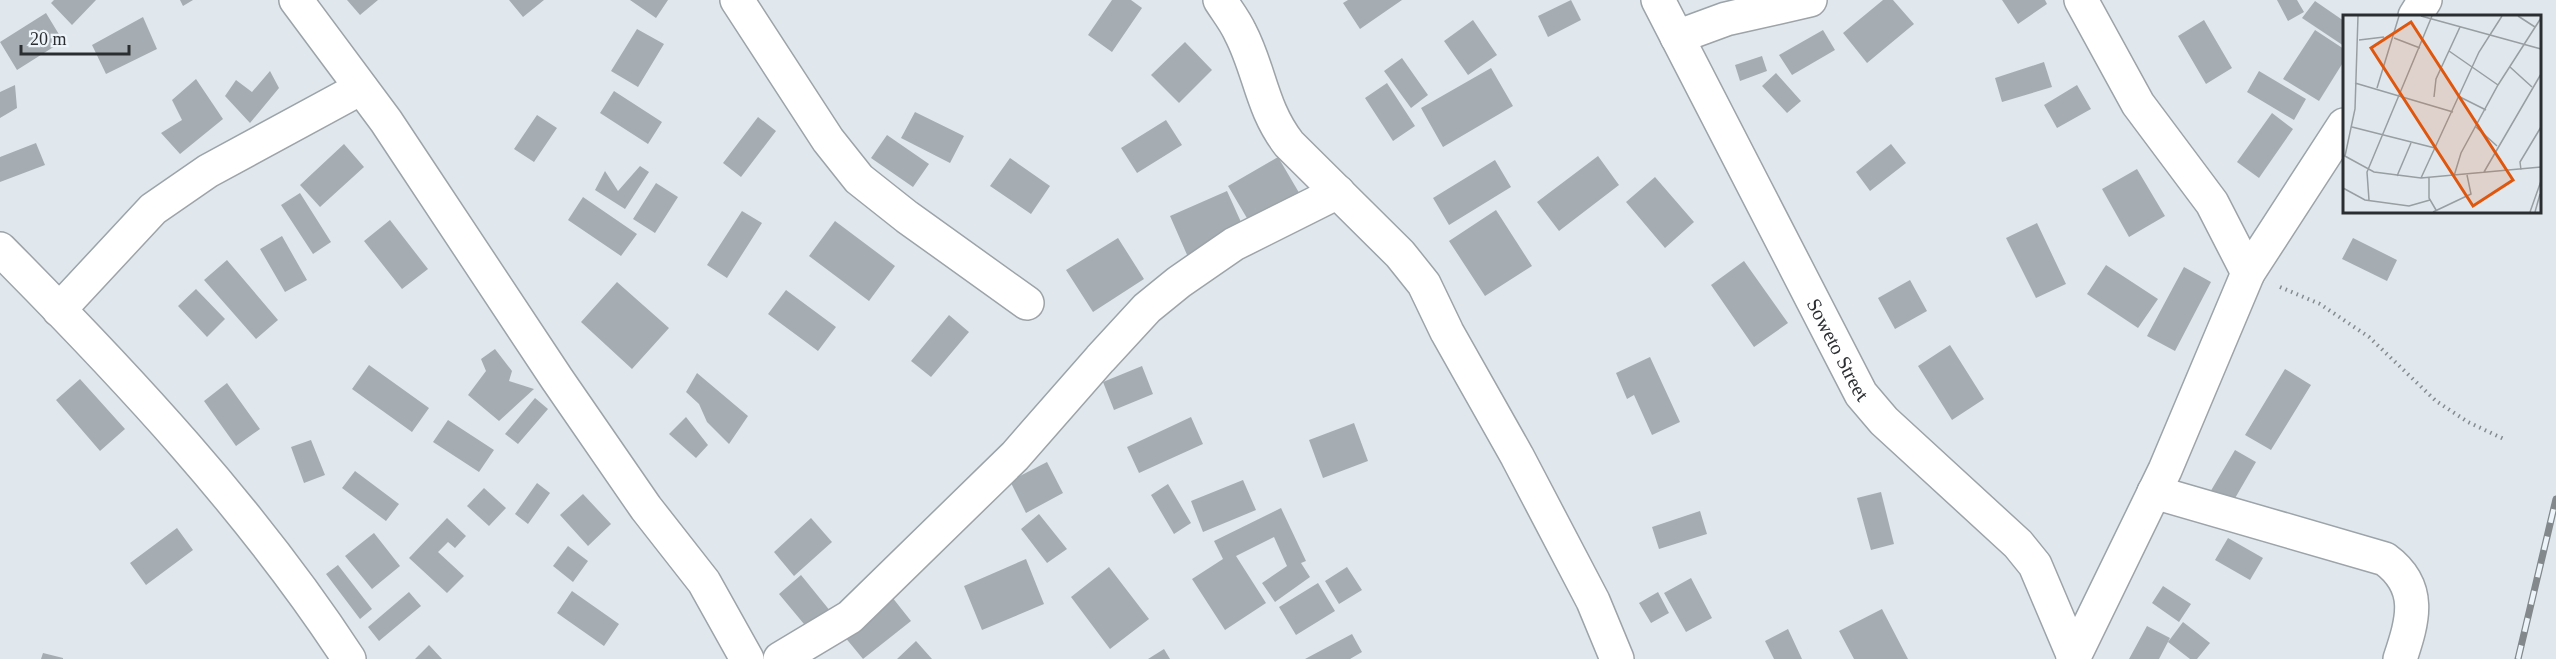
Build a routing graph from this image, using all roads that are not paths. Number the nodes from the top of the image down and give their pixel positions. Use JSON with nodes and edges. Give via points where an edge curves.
{"nodes":[{"id":1,"x":296,"y":0,"type":"edge"},
{"id":2,"x":737,"y":0,"type":"edge"},
{"id":3,"x":1220,"y":0,"type":"edge"},
{"id":4,"x":1658,"y":0,"type":"edge"},
{"id":5,"x":1810,"y":0,"type":"edge"},
{"id":6,"x":2081,"y":0,"type":"edge"},
{"id":7,"x":2425,"y":0,"type":"edge"},
{"id":8,"x":2416,"y":15,"type":"edge"},
{"id":9,"x":1677,"y":37,"type":"junction"},
{"id":10,"x":361,"y":88,"type":"junction"},
{"id":11,"x":2343,"y":127,"type":"edge"},
{"id":12,"x":1338,"y":192,"type":"junction"},
{"id":13,"x":0,"y":249,"type":"edge"},
{"id":14,"x":2248,"y":273,"type":"junction"},
{"id":15,"x":1027,"y":303,"type":"dead end"},
{"id":16,"x":58,"y":310,"type":"junction"},
{"id":17,"x":2154,"y":492,"type":"junction"},
{"id":18,"x":1613,"y":656,"type":"edge"},
{"id":19,"x":2073,"y":658,"type":"edge"},
{"id":20,"x":349,"y":659,"type":"edge"},
{"id":21,"x":747,"y":659,"type":"edge"},
{"id":22,"x":780,"y":659,"type":"edge"},
{"id":23,"x":2400,"y":659,"type":"edge"}],
"edges":[{"from":1,"to":10,"type":"street"},
{"from":2,"to":15,"type":"street","via":[[828,140],[859,179]]},
{"from":3,"to":12,"type":"street","via":[[1241,33],[1276,128]]},
{"from":4,"to":9,"type":"street","name":"Soweto Street"},
{"from":5,"to":9,"type":"street","via":[[1726,19]]},
{"from":6,"to":14,"type":"street","via":[[2139,104],[2212,203]]},
{"from":7,"to":8,"type":"street"},
{"from":9,"to":19,"type":"street","name":"Soweto Street","via":[[1861,394],[1884,421],[2023,551],[2035,566]]},
{"from":10,"to":16,"type":"street","via":[[208,171],[153,209]]},
{"from":10,"to":21,"type":"street","via":[[582,416],[704,582]]},
{"from":11,"to":14,"type":"street"},
{"from":12,"to":18,"type":"street","via":[[1424,284],[1593,601]]},
{"from":12,"to":22,"type":"street","via":[[1234,244],[1147,309],[1016,456],[850,617]]},
{"from":13,"to":16,"type":"street"},
{"from":14,"to":17,"type":"street"},
{"from":16,"to":20,"type":"street","via":[[165,423],[255,530]]},
{"from":17,"to":19,"type":"street"},
{"from":17,"to":23,"type":"street","via":[[2385,559],[2400,571],[2411,591],[2412,624]]}]}
